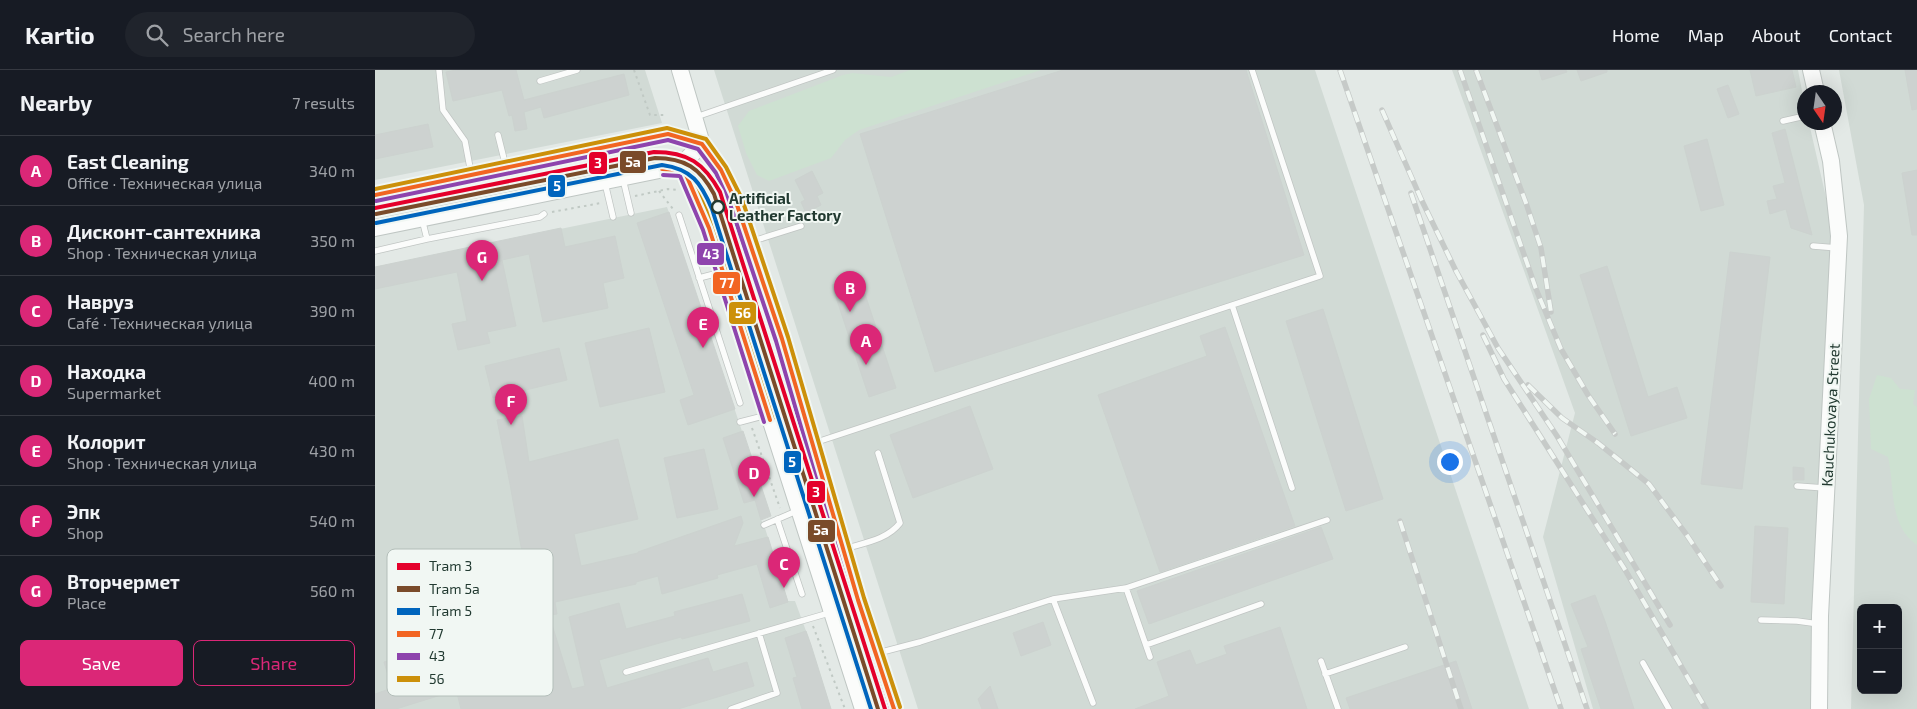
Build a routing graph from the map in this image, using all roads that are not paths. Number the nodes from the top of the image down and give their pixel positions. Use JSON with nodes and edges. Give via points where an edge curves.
{"nodes":[{"id":1,"x":439,"y":70,"type":"edge"},
{"id":2,"x":577,"y":70,"type":"edge"},
{"id":3,"x":680,"y":70,"type":"edge"},
{"id":4,"x":833,"y":70,"type":"edge"},
{"id":5,"x":1252,"y":70,"type":"edge"},
{"id":6,"x":1811,"y":70,"type":"edge"},
{"id":7,"x":541,"y":81,"type":"dead end"},
{"id":8,"x":1814,"y":85,"type":"edge"},
{"id":9,"x":694,"y":118,"type":"junction"},
{"id":10,"x":1797,"y":118,"type":"edge"},
{"id":11,"x":1783,"y":121,"type":"dead end"},
{"id":12,"x":1825,"y":130,"type":"edge"},
{"id":13,"x":499,"y":135,"type":"dead end"},
{"id":14,"x":702,"y":144,"type":"junction"},
{"id":15,"x":506,"y":168,"type":"junction"},
{"id":16,"x":684,"y":170,"type":"junction"},
{"id":17,"x":471,"y":175,"type":"junction"},
{"id":18,"x":622,"y":177,"type":"junction"},
{"id":19,"x":605,"y":181,"type":"junction"},
{"id":20,"x":375,"y":195,"type":"edge"},
{"id":21,"x":631,"y":213,"type":"dead end"},
{"id":22,"x":544,"y":214,"type":"dead end"},
{"id":23,"x":679,"y":215,"type":"road end"},
{"id":24,"x":613,"y":217,"type":"dead end"},
{"id":25,"x":422,"y":219,"type":"junction"},
{"id":26,"x":801,"y":226,"type":"dead end"},
{"id":27,"x":375,"y":228,"type":"edge"},
{"id":28,"x":427,"y":239,"type":"junction"},
{"id":29,"x":749,"y":242,"type":"junction"},
{"id":30,"x":1813,"y":246,"type":"dead end"},
{"id":31,"x":1838,"y":248,"type":"junction"},
{"id":32,"x":375,"y":251,"type":"edge"},
{"id":33,"x":723,"y":272,"type":"junction"},
{"id":34,"x":699,"y":278,"type":"junction"},
{"id":35,"x":1232,"y":305,"type":"junction"},
{"id":36,"x":740,"y":403,"type":"dead end"},
{"id":37,"x":768,"y":414,"type":"junction"},
{"id":38,"x":740,"y":422,"type":"dead end"},
{"id":39,"x":812,"y":443,"type":"junction"},
{"id":40,"x":878,"y":453,"type":"dead end"},
{"id":41,"x":1797,"y":486,"type":"dead end"},
{"id":42,"x":1292,"y":488,"type":"dead end"},
{"id":43,"x":1827,"y":488,"type":"junction"},
{"id":44,"x":799,"y":510,"type":"junction"},
{"id":45,"x":777,"y":519,"type":"junction"},
{"id":46,"x":1327,"y":520,"type":"dead end"},
{"id":47,"x":764,"y":525,"type":"dead end"},
{"id":48,"x":843,"y":549,"type":"junction"},
{"id":49,"x":1126,"y":588,"type":"junction"},
{"id":50,"x":802,"y":594,"type":"dead end"},
{"id":51,"x":1053,"y":599,"type":"junction"},
{"id":52,"x":1261,"y":604,"type":"dead end"},
{"id":53,"x":831,"y":612,"type":"junction"},
{"id":54,"x":1761,"y":620,"type":"dead end"},
{"id":55,"x":1820,"y":624,"type":"junction"},
{"id":56,"x":759,"y":633,"type":"junction"},
{"id":57,"x":1146,"y":645,"type":"junction"},
{"id":58,"x":1405,"y":647,"type":"dead end"},
{"id":59,"x":876,"y":654,"type":"junction"},
{"id":60,"x":1150,"y":657,"type":"dead end"},
{"id":61,"x":1321,"y":661,"type":"dead end"},
{"id":62,"x":1643,"y":663,"type":"dead end"},
{"id":63,"x":626,"y":672,"type":"dead end"},
{"id":64,"x":1325,"y":674,"type":"junction"},
{"id":65,"x":1093,"y":703,"type":"dead end"},
{"id":66,"x":731,"y":709,"type":"edge"},
{"id":67,"x":863,"y":709,"type":"edge"},
{"id":68,"x":894,"y":709,"type":"edge"},
{"id":69,"x":1338,"y":709,"type":"edge"},
{"id":70,"x":1669,"y":709,"type":"edge"},
{"id":71,"x":1819,"y":709,"type":"edge"}],
"edges":[{"from":1,"to":17,"type":"lane","via":[[443,110],[465,141]]},
{"from":2,"to":7,"type":"lane"},
{"from":3,"to":9,"type":"main road"},
{"from":4,"to":9,"type":"lane"},
{"from":5,"to":35,"type":"lane","via":[[1320,276]]},
{"from":6,"to":8,"type":"main road"},
{"from":9,"to":14,"type":"main road"},
{"from":10,"to":11,"type":"lane"},
{"from":12,"to":31,"type":"main road","name":"Kauchukovaya Street","via":[[1831,161]]},
{"from":13,"to":15,"type":"lane"},
{"from":14,"to":15,"type":"main road","via":[[668,134]]},
{"from":14,"to":16,"type":"main road","via":[[689,157]]},
{"from":14,"to":29,"type":"main road","via":[[721,170]]},
{"from":15,"to":17,"type":"main road"},
{"from":16,"to":18,"type":"main road","via":[[669,168]]},
{"from":16,"to":33,"type":"main road","via":[[709,228]]},
{"from":17,"to":20,"type":"main road"},
{"from":18,"to":19,"type":"main road"},
{"from":18,"to":21,"type":"lane"},
{"from":19,"to":24,"type":"lane"},
{"from":19,"to":25,"type":"main road"},
{"from":22,"to":28,"type":"lane"},
{"from":23,"to":34,"type":"lane"},
{"from":25,"to":27,"type":"main road"},
{"from":25,"to":28,"type":"lane"},
{"from":26,"to":29,"type":"lane"},
{"from":28,"to":32,"type":"lane"},
{"from":29,"to":39,"type":"main road"},
{"from":30,"to":31,"type":"lane"},
{"from":31,"to":43,"type":"main road","name":"Kauchukovaya Street"},
{"from":33,"to":34,"type":"lane"},
{"from":33,"to":37,"type":"main road"},
{"from":34,"to":36,"type":"lane"},
{"from":35,"to":39,"type":"lane"},
{"from":35,"to":42,"type":"lane"},
{"from":37,"to":38,"type":"lane"},
{"from":37,"to":44,"type":"main road"},
{"from":39,"to":48,"type":"main road"},
{"from":40,"to":48,"type":"lane","via":[[899,523],[886,536]]},
{"from":41,"to":43,"type":"lane"},
{"from":43,"to":55,"type":"main road","name":"Kauchukovaya Street"},
{"from":44,"to":45,"type":"lane"},
{"from":44,"to":53,"type":"main road"},
{"from":45,"to":47,"type":"lane"},
{"from":45,"to":50,"type":"lane"},
{"from":46,"to":49,"type":"lane"},
{"from":48,"to":59,"type":"main road"},
{"from":49,"to":51,"type":"lane"},
{"from":49,"to":57,"type":"lane"},
{"from":51,"to":59,"type":"lane"},
{"from":51,"to":65,"type":"lane"},
{"from":52,"to":57,"type":"lane"},
{"from":53,"to":56,"type":"lane"},
{"from":53,"to":67,"type":"main road"},
{"from":54,"to":55,"type":"lane"},
{"from":55,"to":71,"type":"main road","name":"Kauchukovaya Street"},
{"from":56,"to":63,"type":"lane"},
{"from":56,"to":66,"type":"lane","via":[[777,693]]},
{"from":57,"to":60,"type":"lane"},
{"from":58,"to":64,"type":"lane"},
{"from":59,"to":68,"type":"main road"},
{"from":61,"to":64,"type":"lane"},
{"from":62,"to":70,"type":"lane"},
{"from":64,"to":69,"type":"lane"}]}
